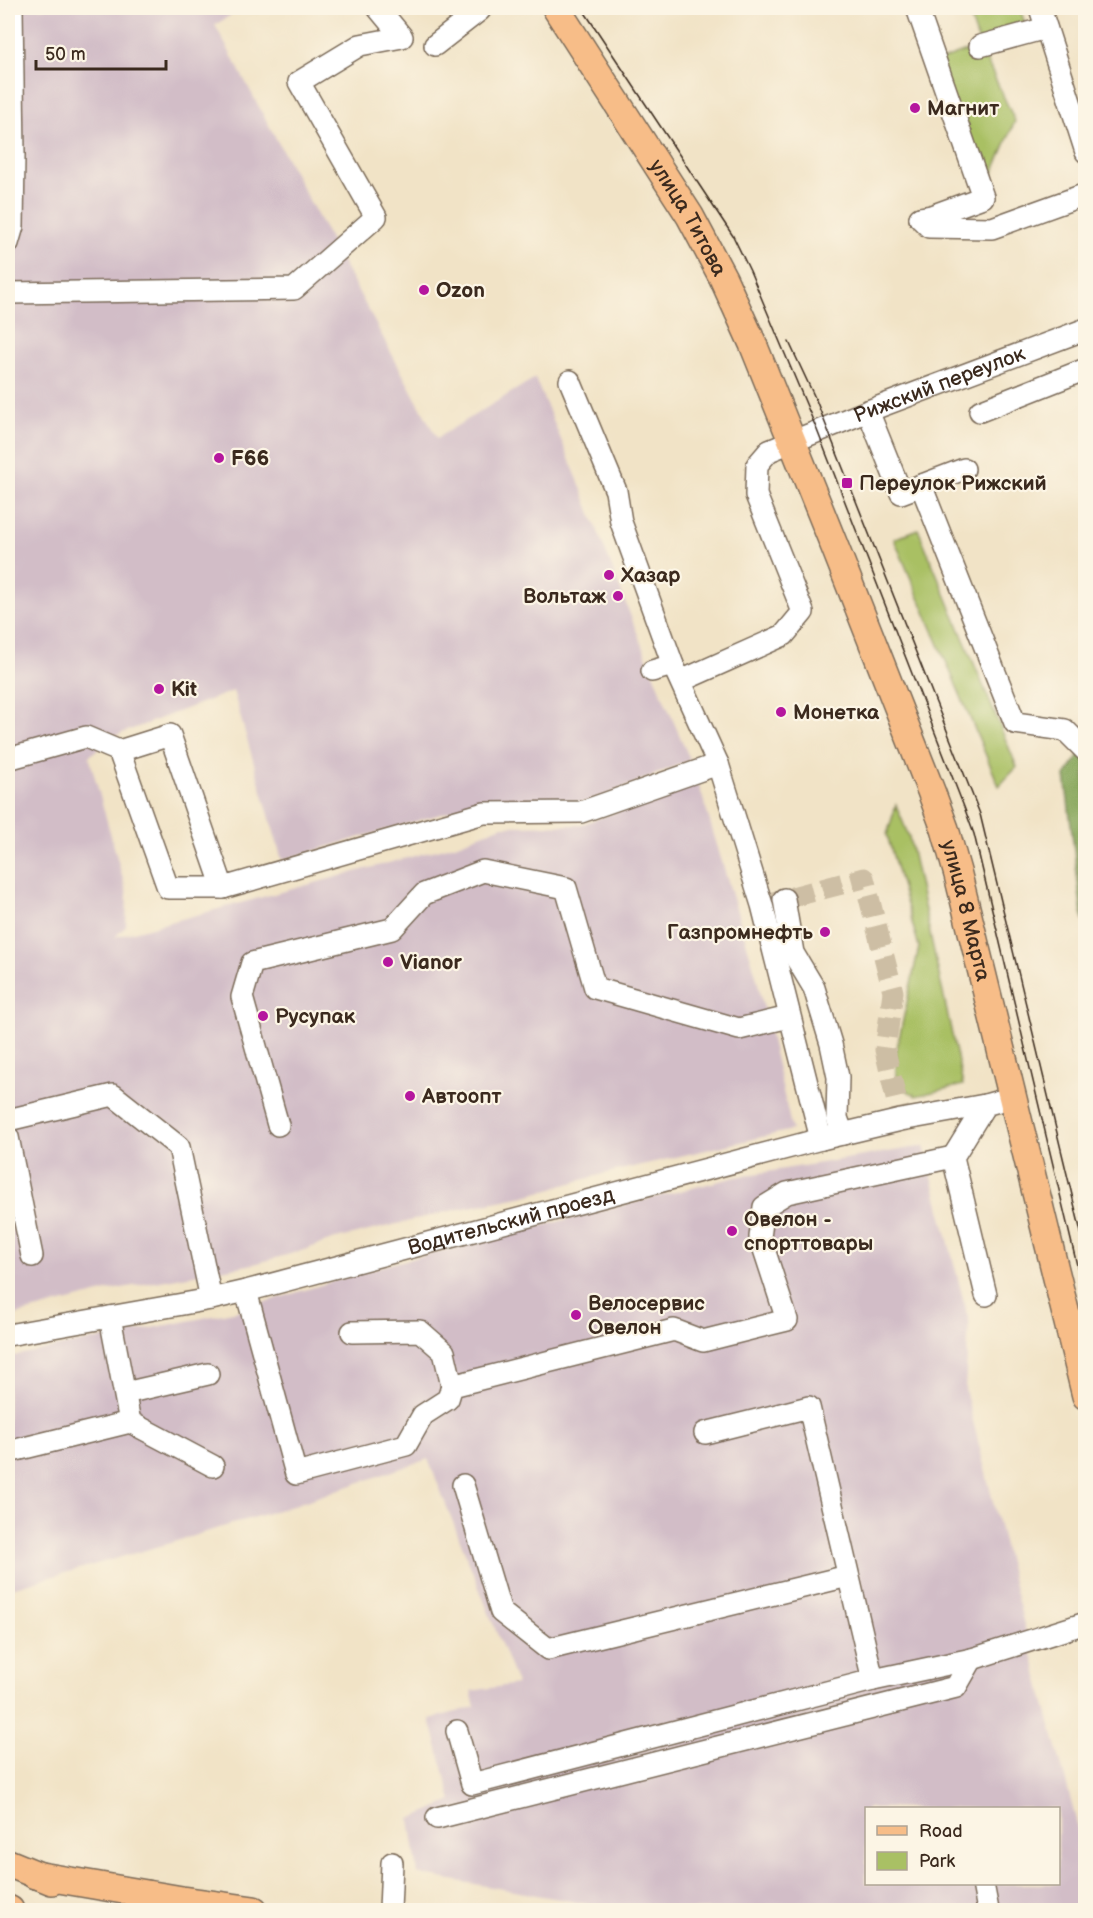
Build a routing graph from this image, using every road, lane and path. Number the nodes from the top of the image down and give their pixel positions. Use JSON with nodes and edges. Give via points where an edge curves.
{"nodes":[{"id":1,"x":12,"y":8,"type":"edge"},
{"id":2,"x":378,"y":8,"type":"edge"},
{"id":3,"x":481,"y":8,"type":"edge"},
{"id":4,"x":556,"y":8,"type":"edge"},
{"id":5,"x":917,"y":8,"type":"edge"},
{"id":6,"x":1040,"y":8,"type":"edge"},
{"id":7,"x":1046,"y":28,"type":"junction"},
{"id":8,"x":435,"y":45,"type":"dead end"},
{"id":9,"x":980,"y":46,"type":"dead end"},
{"id":10,"x":1086,"y":152,"type":"edge"},
{"id":11,"x":1086,"y":194,"type":"edge"},
{"id":12,"x":8,"y":243,"type":"edge"},
{"id":13,"x":8,"y":293,"type":"edge"},
{"id":14,"x":1086,"y":329,"type":"edge"},
{"id":15,"x":1086,"y":369,"type":"edge"},
{"id":16,"x":570,"y":381,"type":"dead end"},
{"id":17,"x":868,"y":411,"type":"junction"},
{"id":18,"x":980,"y":411,"type":"dead end"},
{"id":19,"x":792,"y":442,"type":"junction"},
{"id":20,"x":964,"y":469,"type":"dead end"},
{"id":21,"x":921,"y":485,"type":"junction"},
{"id":22,"x":652,"y":671,"type":"dead end"},
{"id":23,"x":677,"y":673,"type":"junction"},
{"id":24,"x":119,"y":752,"type":"junction"},
{"id":25,"x":1086,"y":752,"type":"edge"},
{"id":26,"x":8,"y":759,"type":"edge"},
{"id":27,"x":718,"y":764,"type":"junction"},
{"id":28,"x":223,"y":888,"type":"junction"},
{"id":29,"x":784,"y":899,"type":"dead end"},
{"id":30,"x":789,"y":1017,"type":"junction"},
{"id":31,"x":1012,"y":1097,"type":"junction"},
{"id":32,"x":985,"y":1105,"type":"junction"},
{"id":33,"x":8,"y":1120,"type":"edge"},
{"id":34,"x":278,"y":1125,"type":"dead end"},
{"id":35,"x":843,"y":1134,"type":"junction"},
{"id":36,"x":8,"y":1137,"type":"edge"},
{"id":37,"x":821,"y":1139,"type":"junction"},
{"id":38,"x":953,"y":1157,"type":"junction"},
{"id":39,"x":32,"y":1256,"type":"dead end"},
{"id":40,"x":246,"y":1291,"type":"junction"},
{"id":41,"x":986,"y":1295,"type":"dead end"},
{"id":42,"x":211,"y":1299,"type":"junction"},
{"id":43,"x":110,"y":1317,"type":"junction"},
{"id":44,"x":352,"y":1332,"type":"dead end"},
{"id":45,"x":8,"y":1335,"type":"edge"},
{"id":46,"x":208,"y":1374,"type":"dead end"},
{"id":47,"x":452,"y":1386,"type":"junction"},
{"id":48,"x":125,"y":1393,"type":"junction"},
{"id":49,"x":1086,"y":1396,"type":"edge"},
{"id":50,"x":130,"y":1422,"type":"junction"},
{"id":51,"x":705,"y":1433,"type":"dead end"},
{"id":52,"x":8,"y":1452,"type":"edge"},
{"id":53,"x":213,"y":1466,"type":"dead end"},
{"id":54,"x":463,"y":1485,"type":"dead end"},
{"id":55,"x":848,"y":1576,"type":"junction"},
{"id":56,"x":1086,"y":1623,"type":"edge"},
{"id":57,"x":972,"y":1659,"type":"junction"},
{"id":58,"x":873,"y":1680,"type":"junction"},
{"id":59,"x":457,"y":1731,"type":"dead end"},
{"id":60,"x":437,"y":1818,"type":"dead end"},
{"id":61,"x":8,"y":1863,"type":"edge"},
{"id":62,"x":392,"y":1863,"type":"dead end"},
{"id":63,"x":35,"y":1875,"type":"junction"},
{"id":64,"x":983,"y":1885,"type":"edge"},
{"id":65,"x":138,"y":1911,"type":"edge"},
{"id":66,"x":254,"y":1911,"type":"edge"},
{"id":67,"x":390,"y":1911,"type":"edge"},
{"id":68,"x":988,"y":1911,"type":"edge"}],
"edges":[{"from":1,"to":12,"type":"street","via":[[13,226]]},
{"from":2,"to":13,"type":"street","via":[[402,37],[360,45],[299,82],[376,217],[294,289]]},
{"from":3,"to":8,"type":"street"},
{"from":4,"to":19,"type":"main road","name":"улица Титова","via":[[690,216],[738,311]]},
{"from":5,"to":11,"type":"street","via":[[983,197],[920,218],[929,227],[992,228]]},
{"from":6,"to":7,"type":"street"},
{"from":7,"to":9,"type":"street"},
{"from":7,"to":10,"type":"street"},
{"from":14,"to":17,"type":"street","name":"Рижский переулок"},
{"from":15,"to":18,"type":"street"},
{"from":16,"to":23,"type":"street","via":[[616,491],[621,522]]},
{"from":17,"to":19,"type":"street","name":"Рижский переулок"},
{"from":17,"to":21,"type":"street","via":[[901,493]]},
{"from":19,"to":23,"type":"street","name":"Рижский переулок","via":[[769,451],[757,465],[756,495],[803,612],[784,635]]},
{"from":19,"to":31,"type":"main road","name":"улица 8 Марта","via":[[945,829]]},
{"from":20,"to":21,"type":"street"},
{"from":21,"to":25,"type":"street","via":[[1015,723],[1065,730]]},
{"from":22,"to":23,"type":"street"},
{"from":23,"to":27,"type":"street"},
{"from":24,"to":26,"type":"street","via":[[86,737]]},
{"from":24,"to":28,"type":"street","via":[[168,888]]},
{"from":24,"to":28,"type":"street","via":[[170,735]]},
{"from":27,"to":28,"type":"street","via":[[581,812],[484,813]]},
{"from":27,"to":30,"type":"street","via":[[762,905]]},
{"from":29,"to":35,"type":"street","via":[[793,953],[814,988],[831,1044],[838,1077],[837,1118]]},
{"from":30,"to":34,"type":"street","via":[[739,1029],[595,988],[566,888],[483,871],[424,894],[392,929],[252,963],[242,997]]},
{"from":30,"to":37,"type":"street"},
{"from":31,"to":32,"type":"street","name":"Водительский проезд"},
{"from":31,"to":49,"type":"main road","name":"улица 8 Марта"},
{"from":32,"to":35,"type":"street","name":"Водительский проезд"},
{"from":32,"to":38,"type":"street"},
{"from":33,"to":42,"type":"street","via":[[113,1095],[179,1147]]},
{"from":35,"to":37,"type":"street","name":"Водительский проезд"},
{"from":36,"to":39,"type":"street"},
{"from":37,"to":40,"type":"street","name":"Водительский проезд"},
{"from":38,"to":41,"type":"street"},
{"from":38,"to":47,"type":"street","via":[[787,1193],[764,1207],[760,1237],[787,1320],[703,1341],[674,1330]]},
{"from":40,"to":42,"type":"street","name":"Водительский проезд"},
{"from":40,"to":47,"type":"street","via":[[296,1474],[406,1445],[423,1414],[447,1399]]},
{"from":42,"to":43,"type":"street","name":"Водительский проезд"},
{"from":43,"to":45,"type":"street","name":"Водительский проезд"},
{"from":43,"to":48,"type":"street"},
{"from":44,"to":47,"type":"street","via":[[420,1331],[444,1352]]},
{"from":46,"to":48,"type":"street"},
{"from":48,"to":50,"type":"street"},
{"from":50,"to":52,"type":"street"},
{"from":50,"to":53,"type":"street"},
{"from":51,"to":55,"type":"street","via":[[808,1407]]},
{"from":54,"to":55,"type":"street","via":[[501,1612],[548,1649]]},
{"from":55,"to":58,"type":"street"},
{"from":56,"to":57,"type":"street"},
{"from":57,"to":58,"type":"street"},
{"from":57,"to":60,"type":"street","via":[[956,1687]]},
{"from":58,"to":59,"type":"street","via":[[472,1784]]},
{"from":61,"to":63,"type":"main road"},
{"from":62,"to":67,"type":"street"},
{"from":63,"to":65,"type":"main road"},
{"from":63,"to":66,"type":"main road"},
{"from":64,"to":68,"type":"street"}]}
